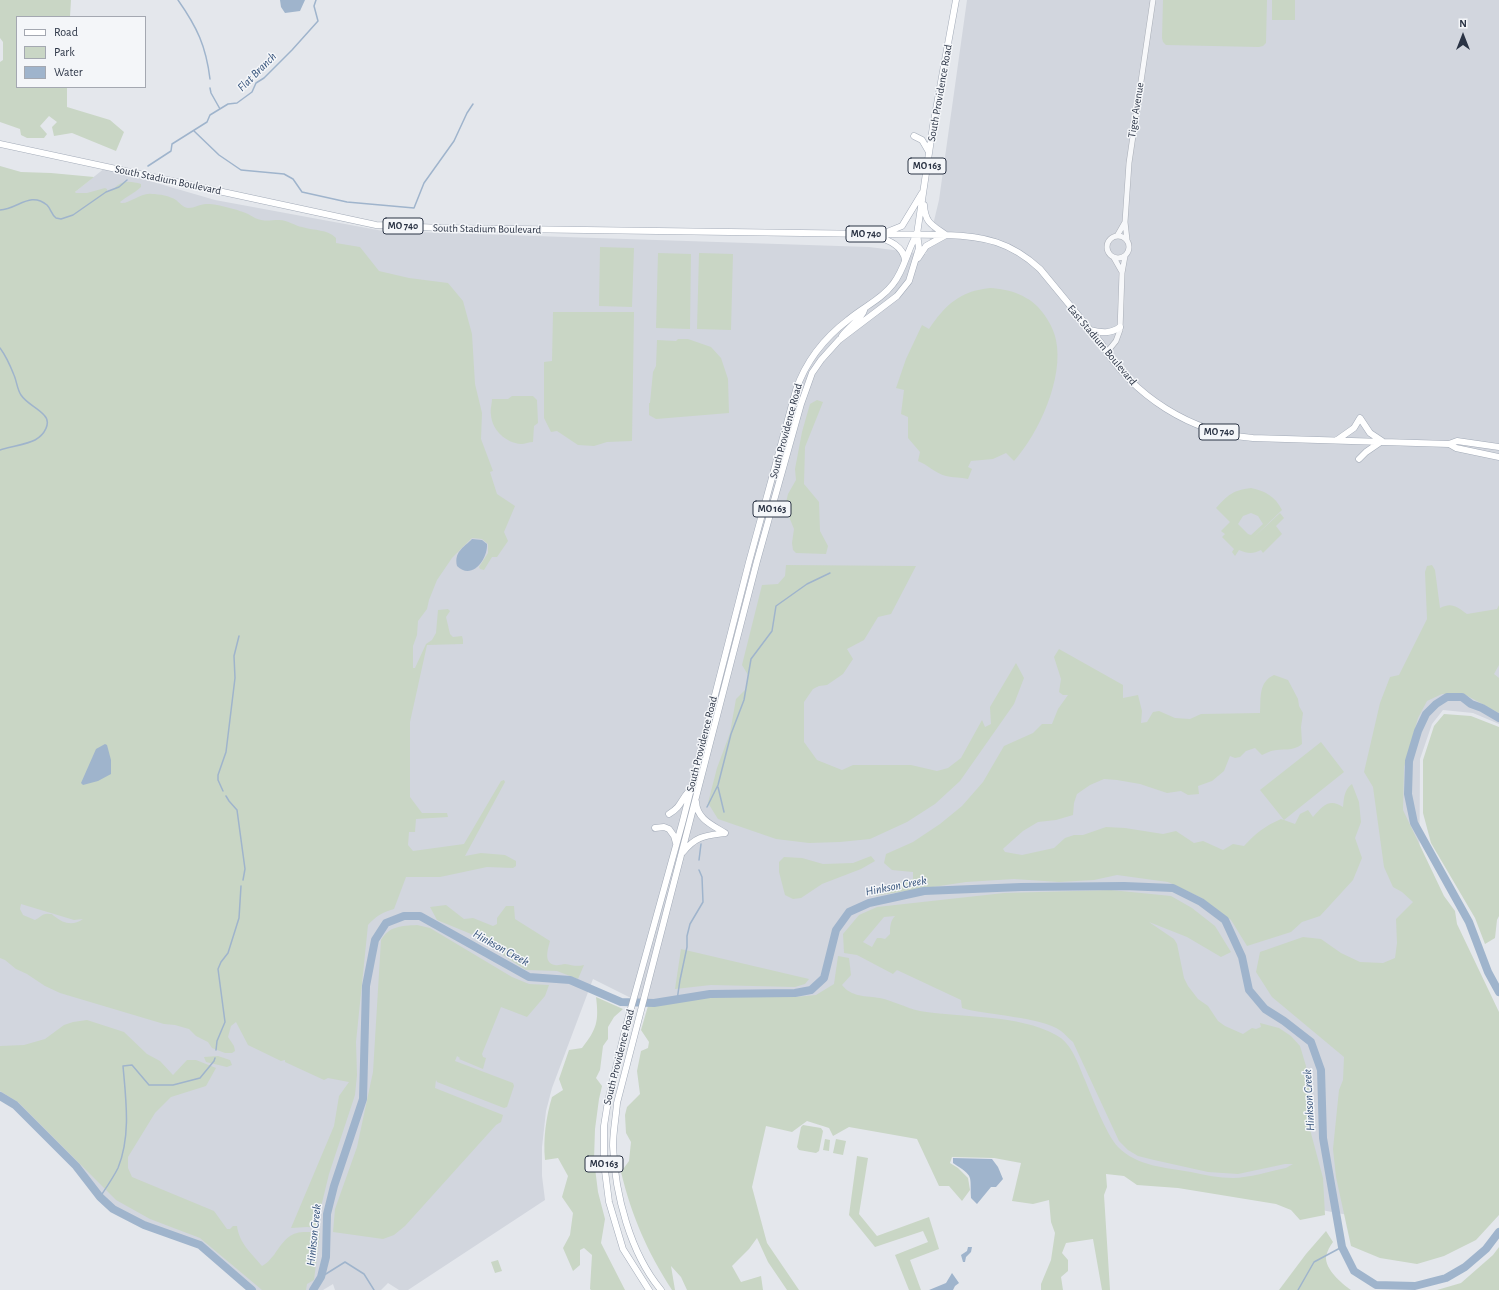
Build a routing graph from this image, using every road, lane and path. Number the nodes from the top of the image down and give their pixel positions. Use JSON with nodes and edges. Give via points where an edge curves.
{"nodes":[{"id":1,"x":956,"y":0,"type":"edge"},
{"id":2,"x":1153,"y":0,"type":"edge"},
{"id":3,"x":914,"y":136,"type":"dead end"},
{"id":4,"x":0,"y":144,"type":"edge"},
{"id":5,"x":929,"y":152,"type":"junction"},
{"id":6,"x":923,"y":190,"type":"junction"},
{"id":7,"x":1125,"y":222,"type":"junction"},
{"id":8,"x":815,"y":233,"type":"joint"},
{"id":9,"x":870,"y":234,"type":"junction"},
{"id":10,"x":916,"y":234,"type":"junction"},
{"id":11,"x":946,"y":234,"type":"junction"},
{"id":12,"x":1117,"y":236,"type":"junction"},
{"id":13,"x":1128,"y":240,"type":"junction"},
{"id":14,"x":1125,"y":256,"type":"junction"},
{"id":15,"x":1114,"y":258,"type":"junction"},
{"id":16,"x":905,"y":262,"type":"junction"},
{"id":17,"x":914,"y":265,"type":"junction"},
{"id":18,"x":1122,"y":273,"type":"junction"},
{"id":19,"x":865,"y":308,"type":"junction"},
{"id":20,"x":1120,"y":327,"type":"junction"},
{"id":21,"x":1090,"y":330,"type":"junction"},
{"id":22,"x":839,"y":340,"type":"junction"},
{"id":23,"x":1106,"y":352,"type":"junction"},
{"id":24,"x":1337,"y":440,"type":"junction"},
{"id":25,"x":1382,"y":441,"type":"junction"},
{"id":26,"x":1449,"y":444,"type":"junction"},
{"id":27,"x":1499,"y":447,"type":"edge"},
{"id":28,"x":1499,"y":457,"type":"edge"},
{"id":29,"x":1359,"y":459,"type":"dead end"},
{"id":30,"x":690,"y":790,"type":"junction"},
{"id":31,"x":696,"y":797,"type":"junction"},
{"id":32,"x":669,"y":814,"type":"dead end"},
{"id":33,"x":655,"y":828,"type":"dead end"},
{"id":34,"x":676,"y":844,"type":"junction"},
{"id":35,"x":682,"y":853,"type":"junction"},
{"id":36,"x":649,"y":1290,"type":"edge"},
{"id":37,"x":661,"y":1290,"type":"edge"}],
"edges":[{"from":1,"to":5,"type":"main road","name":"South Providence Road","number":"MO 163"},
{"from":2,"to":7,"type":"street","name":"Tiger Avenue","via":[[1129,163]]},
{"from":3,"to":5,"type":"main road","via":[[922,140]]},
{"from":4,"to":8,"type":"main road","name":"South Stadium Boulevard","number":"MO 740","via":[[376,225]]},
{"from":5,"to":6,"type":"main road","name":"South Providence Road","number":"MO 163"},
{"from":6,"to":9,"type":"main road","via":[[902,226]]},
{"from":6,"to":10,"type":"main road","name":"South Providence Road","number":"MO 163"},
{"from":6,"to":11,"type":"main road","via":[[924,214],[927,220]]},
{"from":7,"to":12,"type":"street","name":"Tiger Avenue"},
{"from":7,"to":13,"type":"street","name":"Tiger Avenue"},
{"from":8,"to":9,"type":"main road","name":"East Stadium Boulevard","number":"MO 740"},
{"from":9,"to":10,"type":"main road","name":"East Stadium Boulevard","number":"MO 740"},
{"from":9,"to":16,"type":"main road","via":[[898,246],[904,254]]},
{"from":10,"to":11,"type":"main road","name":"East Stadium Boulevard","number":"MO 740"},
{"from":10,"to":16,"type":"main road","name":"South Providence Road","number":"MO 163"},
{"from":10,"to":17,"type":"main road","name":"South Providence Road","number":"MO 163","via":[[919,248]]},
{"from":11,"to":17,"type":"main road","via":[[926,246]]},
{"from":11,"to":21,"type":"main road","name":"East Stadium Boulevard","number":"MO 740","via":[[989,239],[1022,255],[1040,269]]},
{"from":12,"to":13,"type":"street"},
{"from":12,"to":15,"type":"street","via":[[1110,239],[1107,246],[1109,254]]},
{"from":13,"to":14,"type":"street","via":[[1129,251]]},
{"from":14,"to":15,"type":"street"},
{"from":14,"to":18,"type":"street"},
{"from":15,"to":18,"type":"street"},
{"from":16,"to":19,"type":"main road","name":"South Providence Road","number":"MO 163","via":[[893,284],[878,300]]},
{"from":17,"to":22,"type":"main road","name":"South Providence Road","number":"MO 163","via":[[909,281],[898,296]]},
{"from":18,"to":20,"type":"street"},
{"from":19,"to":22,"type":"main road","via":[[862,315],[847,328]]},
{"from":19,"to":30,"type":"main road","name":"South Providence Road","number":"MO 163","via":[[821,344],[809,360],[800,379]]},
{"from":20,"to":21,"type":"main road","via":[[1107,333]]},
{"from":20,"to":23,"type":"street","via":[[1119,336]]},
{"from":21,"to":23,"type":"main road","name":"East Stadium Boulevard","number":"MO 740"},
{"from":22,"to":31,"type":"main road","name":"South Providence Road","number":"MO 163","via":[[812,373],[801,404]]},
{"from":23,"to":24,"type":"main road","name":"East Stadium Boulevard","number":"MO 740","via":[[1128,378],[1155,401],[1204,428],[1239,437]]},
{"from":24,"to":25,"type":"main road","name":"East Stadium Boulevard","number":"MO 740"},
{"from":24,"to":25,"type":"main road","via":[[1354,428],[1360,418],[1370,432]]},
{"from":25,"to":26,"type":"main road","name":"East Stadium Boulevard","number":"MO 740"},
{"from":25,"to":29,"type":"main road"},
{"from":26,"to":27,"type":"main road","name":"East Stadium Boulevard","number":"MO 740","via":[[1457,441]]},
{"from":26,"to":28,"type":"main road","name":"East Stadium Boulevard","number":"MO 740","via":[[1456,448]]},
{"from":30,"to":32,"type":"main road","via":[[679,808]]},
{"from":30,"to":34,"type":"main road","name":"South Providence Road","number":"MO 163"},
{"from":31,"to":35,"type":"main road","name":"South Providence Road","number":"MO 163"},
{"from":31,"to":35,"type":"main road","via":[[698,813],[709,824],[724,833],[697,838]]},
{"from":33,"to":34,"type":"main road","via":[[669,829]]},
{"from":34,"to":36,"type":"main road","name":"South Providence Road","number":"MO 163","via":[[625,1030],[604,1126],[604,1163],[609,1202],[623,1249]]},
{"from":35,"to":37,"type":"main road","name":"South Providence Road","number":"MO 163","via":[[617,1103],[613,1145],[619,1196],[634,1245]]}]}
